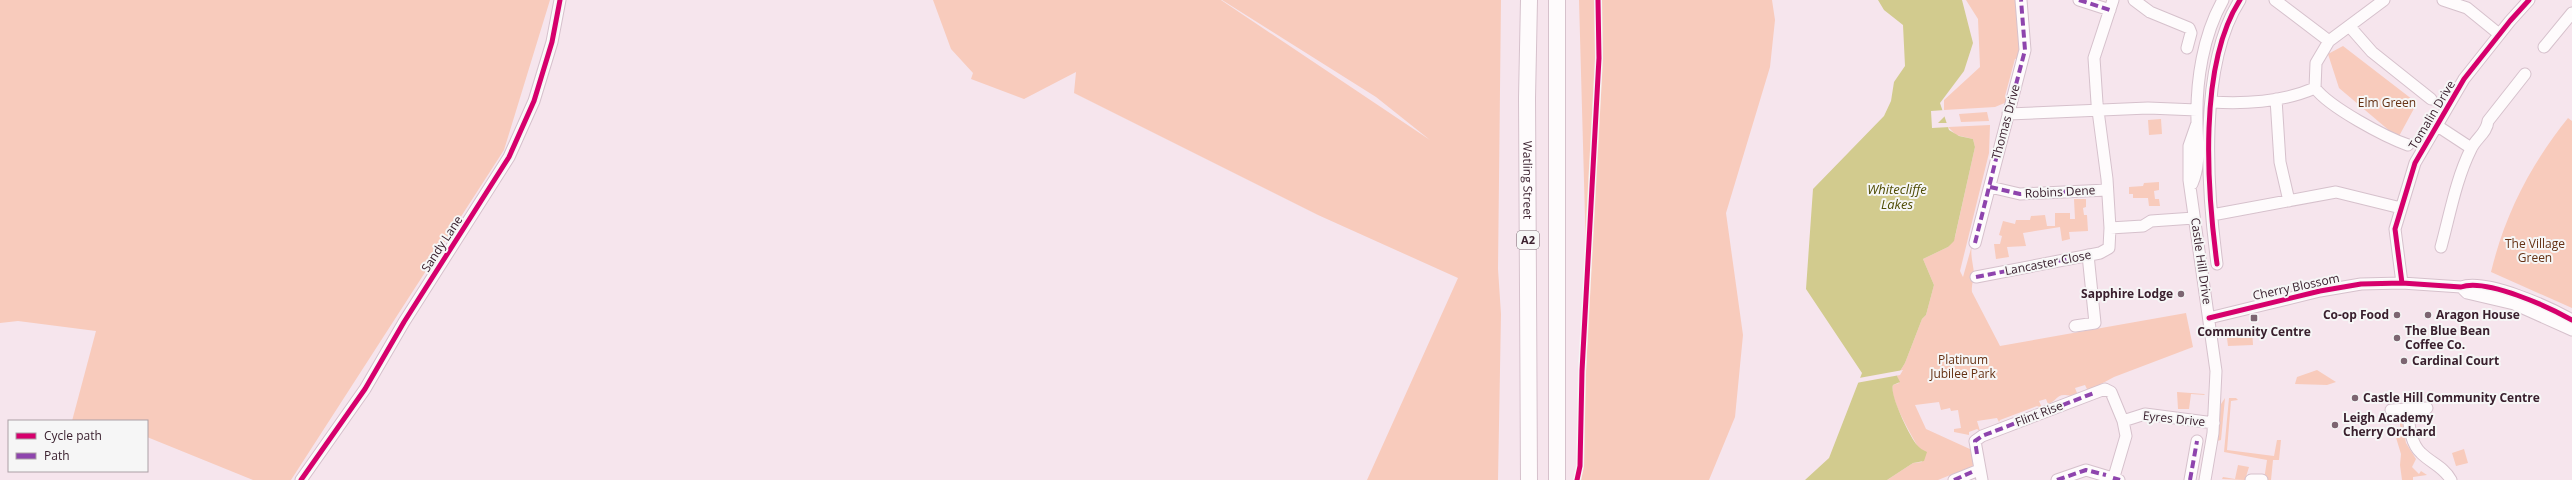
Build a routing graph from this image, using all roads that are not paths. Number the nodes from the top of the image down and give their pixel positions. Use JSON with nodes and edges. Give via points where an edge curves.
{"nodes":[{"id":1,"x":560,"y":0,"type":"edge"},
{"id":2,"x":1529,"y":0,"type":"edge"},
{"id":3,"x":1557,"y":0,"type":"edge"},
{"id":4,"x":2021,"y":0,"type":"edge"},
{"id":5,"x":2079,"y":0,"type":"edge"},
{"id":6,"x":2134,"y":0,"type":"edge"},
{"id":7,"x":2223,"y":0,"type":"edge"},
{"id":8,"x":2240,"y":0,"type":"edge"},
{"id":9,"x":2275,"y":0,"type":"edge"},
{"id":10,"x":2443,"y":0,"type":"edge"},
{"id":11,"x":2529,"y":0,"type":"edge"},
{"id":12,"x":2381,"y":1,"type":"edge"},
{"id":13,"x":2112,"y":5,"type":"edge"},
{"id":14,"x":2572,"y":13,"type":"edge"},
{"id":15,"x":2350,"y":26,"type":"junction"},
{"id":16,"x":2499,"y":34,"type":"junction"},
{"id":17,"x":2329,"y":42,"type":"junction"},
{"id":18,"x":2544,"y":47,"type":"dead end"},
{"id":19,"x":2188,"y":48,"type":"dead end"},
{"id":20,"x":2525,"y":74,"type":"dead end"},
{"id":21,"x":2315,"y":88,"type":"junction"},
{"id":22,"x":2276,"y":99,"type":"junction"},
{"id":23,"x":2431,"y":99,"type":"dead end"},
{"id":24,"x":2212,"y":102,"type":"junction"},
{"id":25,"x":2098,"y":110,"type":"junction"},
{"id":26,"x":2197,"y":110,"type":"junction"},
{"id":27,"x":2008,"y":114,"type":"junction"},
{"id":28,"x":2436,"y":125,"type":"junction"},
{"id":29,"x":2408,"y":145,"type":"dead end"},
{"id":30,"x":2471,"y":148,"type":"junction"},
{"id":31,"x":1990,"y":187,"type":"junction"},
{"id":32,"x":2107,"y":190,"type":"junction"},
{"id":33,"x":2289,"y":201,"type":"junction"},
{"id":34,"x":2401,"y":208,"type":"junction"},
{"id":35,"x":2212,"y":216,"type":"junction"},
{"id":36,"x":2194,"y":218,"type":"junction"},
{"id":37,"x":2110,"y":228,"type":"junction"},
{"id":38,"x":1975,"y":243,"type":"dead end"},
{"id":39,"x":2441,"y":247,"type":"dead end"},
{"id":40,"x":2088,"y":254,"type":"junction"},
{"id":41,"x":2217,"y":264,"type":"dead end"},
{"id":42,"x":1976,"y":277,"type":"dead end"},
{"id":43,"x":2402,"y":282,"type":"junction"},
{"id":44,"x":2483,"y":291,"type":"junction"},
{"id":45,"x":2209,"y":318,"type":"junction"},
{"id":46,"x":2572,"y":320,"type":"edge"},
{"id":47,"x":2075,"y":326,"type":"dead end"},
{"id":48,"x":2572,"y":330,"type":"edge"},
{"id":49,"x":2427,"y":408,"type":"dead end"},
{"id":50,"x":2407,"y":409,"type":"junction"},
{"id":51,"x":2391,"y":410,"type":"dead end"},
{"id":52,"x":2122,"y":421,"type":"junction"},
{"id":53,"x":2214,"y":423,"type":"junction"},
{"id":54,"x":2197,"y":441,"type":"dead end"},
{"id":55,"x":1981,"y":475,"type":"edge"},
{"id":56,"x":2115,"y":479,"type":"edge"},
{"id":57,"x":301,"y":480,"type":"edge"},
{"id":58,"x":1529,"y":480,"type":"edge"},
{"id":59,"x":1557,"y":480,"type":"edge"},
{"id":60,"x":1954,"y":480,"type":"edge"},
{"id":61,"x":2057,"y":480,"type":"edge"},
{"id":62,"x":2190,"y":480,"type":"edge"},
{"id":63,"x":2205,"y":480,"type":"edge"},
{"id":64,"x":2251,"y":480,"type":"edge"},
{"id":65,"x":2262,"y":480,"type":"edge"},
{"id":66,"x":2451,"y":480,"type":"edge"}],
"edges":[{"from":1,"to":57,"type":"street","name":"Sandy Lane","via":[[552,42],[534,101],[509,157],[404,322],[365,389]]},
{"from":2,"to":58,"type":"highway","name":"Watling Street","number":"A2"},
{"from":3,"to":59,"type":"highway"},
{"from":4,"to":27,"type":"street","name":"Thomas Drive","via":[[2024,50]]},
{"from":5,"to":13,"type":"street"},
{"from":6,"to":19,"type":"street","via":[[2150,12],[2189,28],[2191,33]]},
{"from":7,"to":26,"type":"street","name":"Castle Hill Drive","via":[[2208,35]]},
{"from":8,"to":24,"type":"street","via":[[2226,28],[2218,53]]},
{"from":9,"to":17,"type":"street"},
{"from":10,"to":16,"type":"street","via":[[2466,8]]},
{"from":11,"to":16,"type":"street","name":"Tomalin Drive"},
{"from":12,"to":15,"type":"street"},
{"from":13,"to":25,"type":"street","via":[[2094,58]]},
{"from":14,"to":18,"type":"street"},
{"from":15,"to":17,"type":"street"},
{"from":15,"to":23,"type":"street","via":[[2372,52]]},
{"from":16,"to":28,"type":"street","name":"Tomalin Drive","via":[[2464,79],[2461,89]]},
{"from":17,"to":21,"type":"street","via":[[2316,63]]},
{"from":20,"to":30,"type":"street","via":[[2488,121],[2487,128]]},
{"from":21,"to":22,"type":"street"},
{"from":21,"to":29,"type":"street","via":[[2329,102],[2394,140]]},
{"from":22,"to":24,"type":"street","via":[[2241,104]]},
{"from":22,"to":33,"type":"street","via":[[2280,162]]},
{"from":24,"to":35,"type":"street","via":[[2208,145]]},
{"from":25,"to":26,"type":"street"},
{"from":25,"to":27,"type":"street"},
{"from":25,"to":32,"type":"street"},
{"from":26,"to":36,"type":"street","name":"Castle Hill Drive","via":[[2197,123],[2189,146],[2189,180],[2192,185]]},
{"from":27,"to":31,"type":"street","name":"Thomas Drive"},
{"from":28,"to":30,"type":"street"},
{"from":28,"to":34,"type":"street","name":"Tomalin Drive","via":[[2413,168]]},
{"from":30,"to":39,"type":"street","via":[[2456,186]]},
{"from":31,"to":32,"type":"street","name":"Robins Dene","via":[[2020,194]]},
{"from":31,"to":38,"type":"street","name":"Thomas Drive"},
{"from":32,"to":37,"type":"street"},
{"from":33,"to":34,"type":"street","via":[[2336,192]]},
{"from":33,"to":35,"type":"street"},
{"from":34,"to":43,"type":"street","name":"Tomalin Drive","via":[[2395,232]]},
{"from":35,"to":41,"type":"street"},
{"from":36,"to":37,"type":"street","via":[[2151,221],[2143,226]]},
{"from":36,"to":45,"type":"street","name":"Castle Hill Drive"},
{"from":37,"to":40,"type":"street","name":"Lancaster Close","via":[[2109,248],[2100,253]]},
{"from":40,"to":42,"type":"street","name":"Lancaster Close"},
{"from":40,"to":47,"type":"street","via":[[2095,322]]},
{"from":43,"to":44,"type":"street","name":"Cherry Blossom","via":[[2461,287],[2469,284]]},
{"from":43,"to":45,"type":"street","name":"Cherry Blossom","via":[[2333,288]]},
{"from":44,"to":46,"type":"street","via":[[2529,300]]},
{"from":44,"to":48,"type":"street"},
{"from":45,"to":53,"type":"street","name":"Castle Hill Drive","via":[[2216,372]]},
{"from":49,"to":50,"type":"street"},
{"from":50,"to":51,"type":"street"},
{"from":50,"to":66,"type":"street","via":[[2412,438],[2417,449],[2444,470]]},
{"from":52,"to":53,"type":"street","name":"Eyres Drive","via":[[2144,414]]},
{"from":52,"to":55,"type":"street","name":"Flint Rise","via":[[2111,391],[2103,389],[1982,436],[1975,441]]},
{"from":52,"to":56,"type":"street","name":"Eyres Drive","via":[[2126,436]]},
{"from":53,"to":63,"type":"street","name":"Castle Hill Drive"},
{"from":54,"to":62,"type":"street"},
{"from":55,"to":60,"type":"street"},
{"from":56,"to":61,"type":"street","via":[[2086,470]]},
{"from":64,"to":65,"type":"street"}]}
